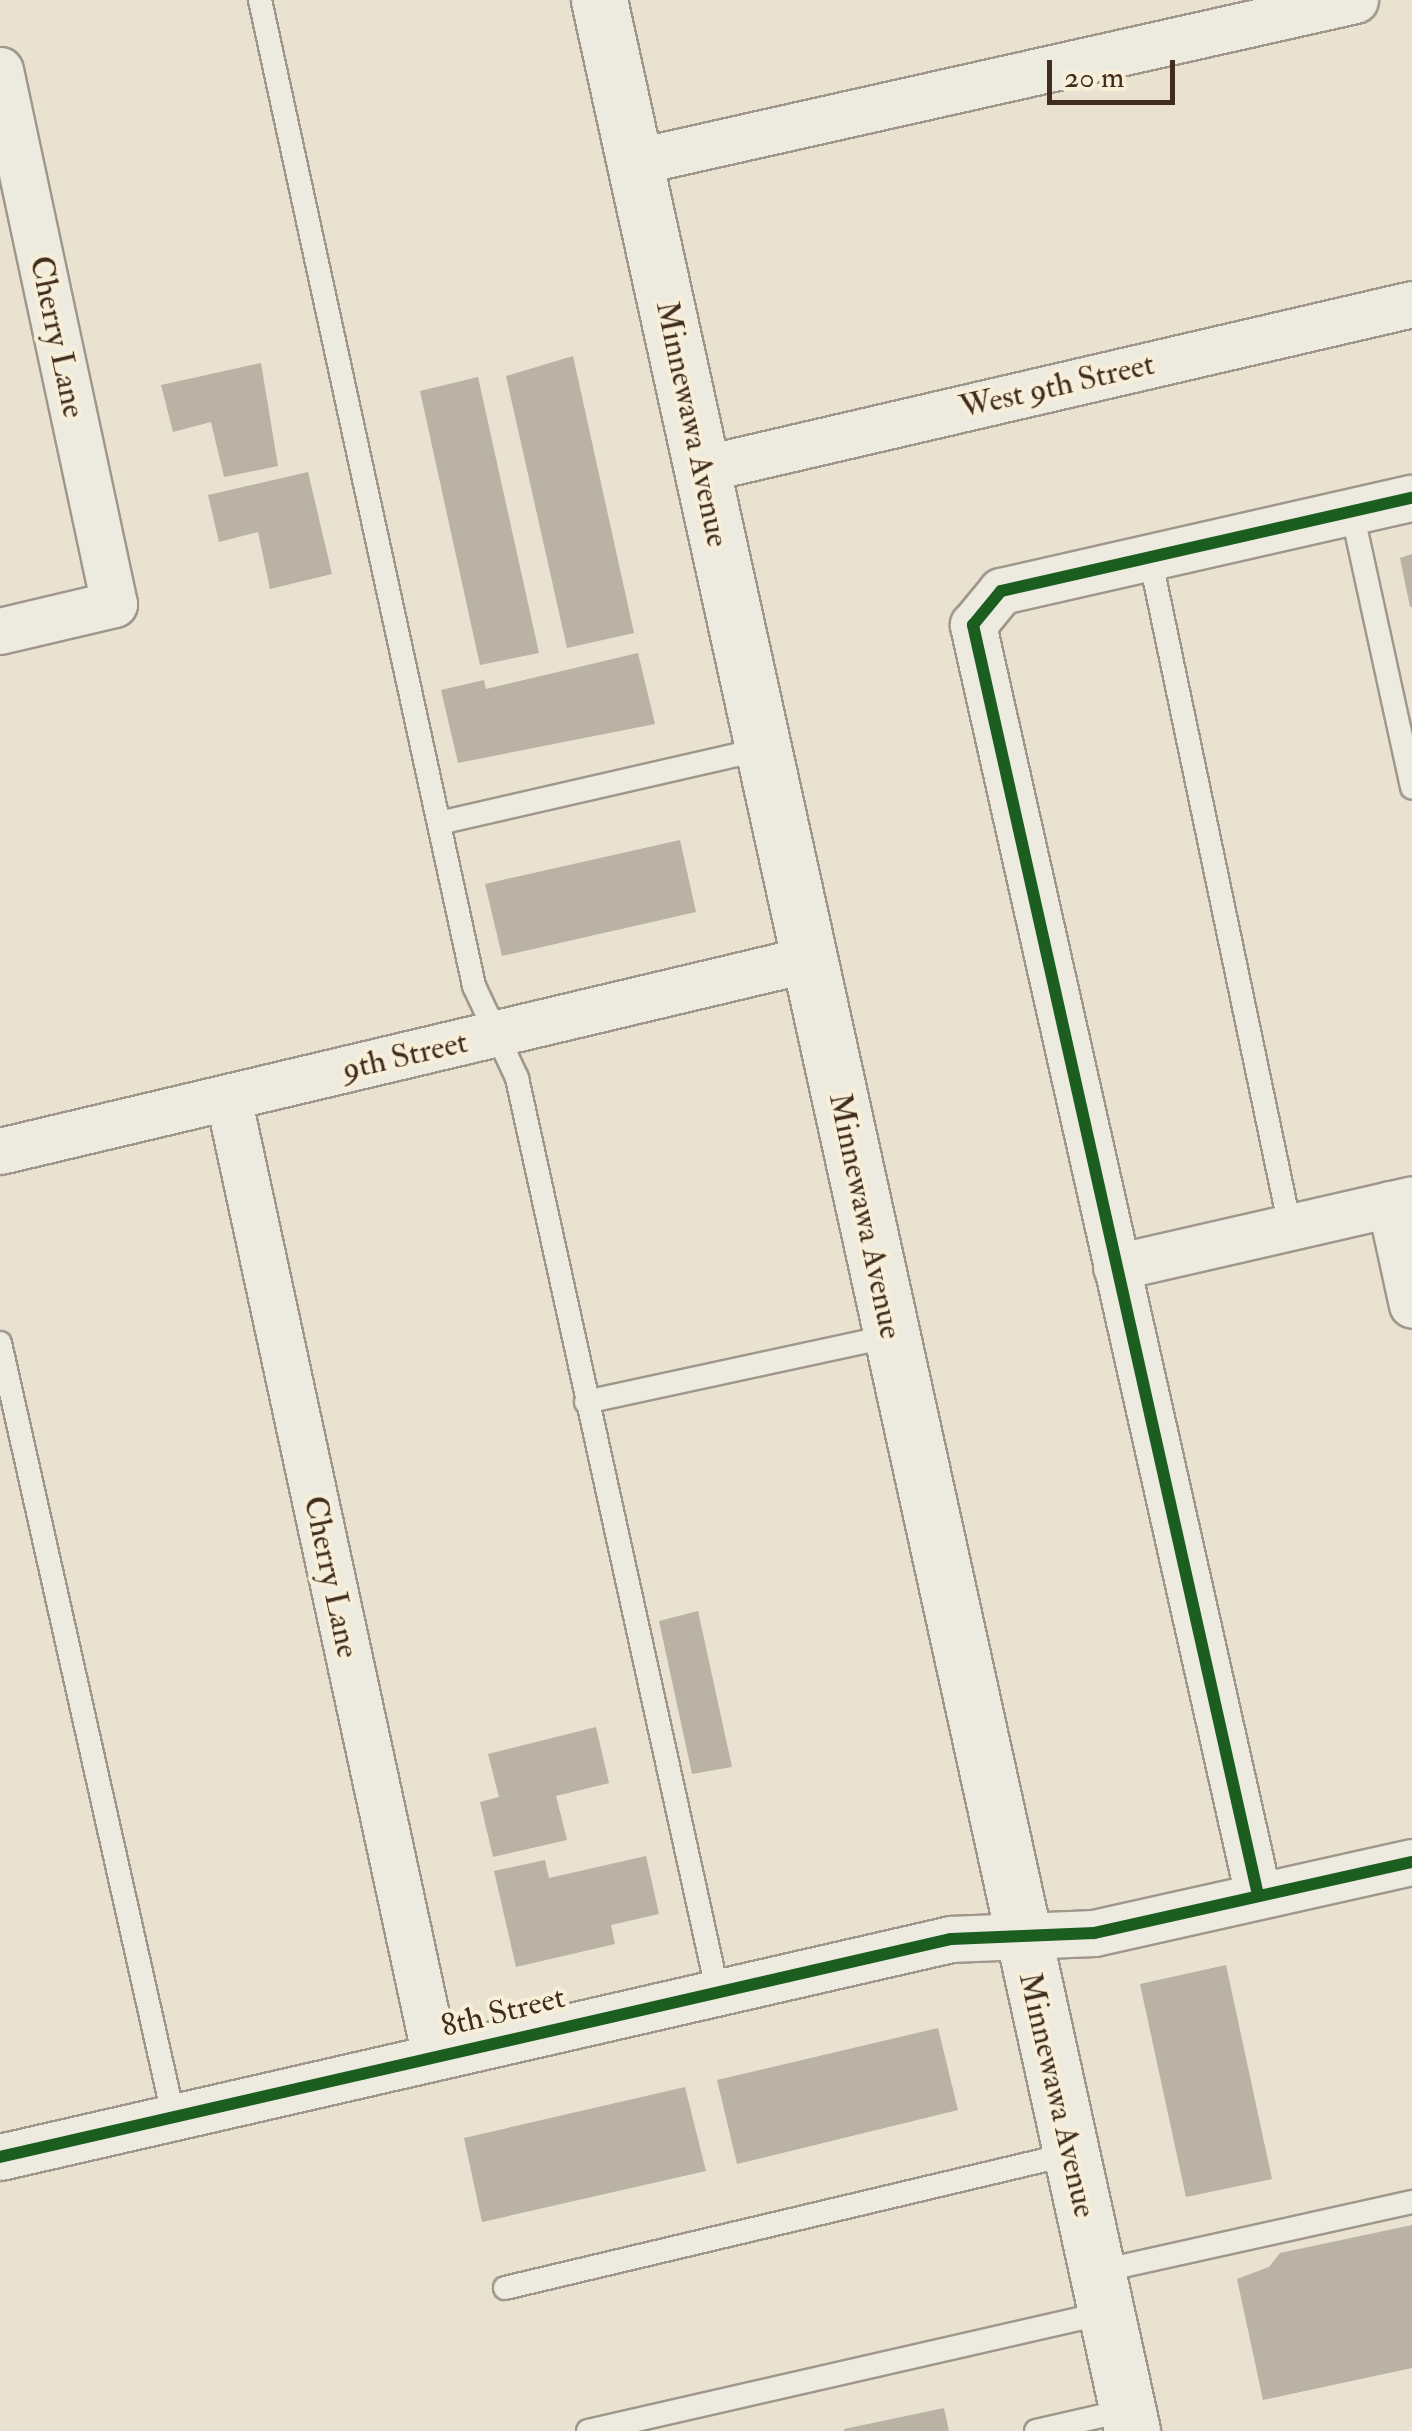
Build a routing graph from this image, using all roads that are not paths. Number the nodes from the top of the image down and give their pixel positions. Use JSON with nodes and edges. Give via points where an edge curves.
{"nodes":[{"id":1,"x":260,"y":0,"type":"edge"},
{"id":2,"x":598,"y":0,"type":"edge"},
{"id":3,"x":1355,"y":0,"type":"edge"},
{"id":4,"x":0,"y":70,"type":"edge"},
{"id":5,"x":6,"y":122,"type":"edge"},
{"id":6,"x":634,"y":162,"type":"junction"},
{"id":7,"x":1412,"y":304,"type":"edge"},
{"id":8,"x":702,"y":468,"type":"junction"},
{"id":9,"x":1412,"y":498,"type":"edge"},
{"id":10,"x":1352,"y":512,"type":"junction"},
{"id":11,"x":1150,"y":558,"type":"junction"},
{"id":12,"x":0,"y":631,"type":"edge"},
{"id":13,"x":763,"y":749,"type":"junction"},
{"id":14,"x":1412,"y":788,"type":"edge"},
{"id":15,"x":439,"y":823,"type":"junction"},
{"id":16,"x":809,"y":959,"type":"junction"},
{"id":17,"x":498,"y":1034,"type":"junction"},
{"id":18,"x":228,"y":1098,"type":"junction"},
{"id":19,"x":0,"y":1151,"type":"edge"},
{"id":20,"x":1401,"y":1201,"type":"edge"},
{"id":21,"x":1290,"y":1227,"type":"junction"},
{"id":22,"x":1116,"y":1267,"type":"junction"},
{"id":23,"x":1412,"y":1305,"type":"edge"},
{"id":24,"x":891,"y":1336,"type":"junction"},
{"id":25,"x":0,"y":1343,"type":"edge"},
{"id":26,"x":586,"y":1402,"type":"junction"},
{"id":27,"x":1412,"y":1862,"type":"edge"},
{"id":28,"x":1258,"y":1896,"type":"junction"},
{"id":29,"x":1022,"y":1937,"type":"junction"},
{"id":30,"x":717,"y":1989,"type":"junction"},
{"id":31,"x":435,"y":2057,"type":"junction"},
{"id":32,"x":174,"y":2119,"type":"junction"},
{"id":33,"x":1070,"y":2154,"type":"junction"},
{"id":34,"x":0,"y":2157,"type":"edge"},
{"id":35,"x":1412,"y":2202,"type":"edge"},
{"id":36,"x":505,"y":2288,"type":"dead end"},
{"id":37,"x":1101,"y":2292,"type":"junction"},
{"id":38,"x":1129,"y":2420,"type":"edge"},
{"id":39,"x":588,"y":2431,"type":"edge"},
{"id":40,"x":1036,"y":2431,"type":"edge"}],
"edges":[{"from":1,"to":15,"type":"lane"},
{"from":2,"to":6,"type":"main road","name":"Minnewawa Avenue"},
{"from":3,"to":6,"type":"street"},
{"from":4,"to":5,"type":"street","name":"Cherry Lane"},
{"from":5,"to":12,"type":"street","name":"Cherry Lane","via":[[114,604]]},
{"from":6,"to":8,"type":"main road","name":"Minnewawa Avenue"},
{"from":7,"to":8,"type":"street","name":"West 9th Street"},
{"from":8,"to":13,"type":"main road","name":"Minnewawa Avenue"},
{"from":9,"to":10,"type":"street"},
{"from":10,"to":11,"type":"street"},
{"from":10,"to":14,"type":"lane"},
{"from":11,"to":21,"type":"lane"},
{"from":11,"to":22,"type":"street","via":[[1001,591],[974,624]]},
{"from":13,"to":15,"type":"lane"},
{"from":13,"to":16,"type":"main road","name":"Minnewawa Avenue"},
{"from":15,"to":17,"type":"lane","via":[[474,986]]},
{"from":16,"to":17,"type":"street","name":"9th Street"},
{"from":16,"to":24,"type":"main road","name":"Minnewawa Avenue"},
{"from":17,"to":18,"type":"street","name":"9th Street"},
{"from":17,"to":26,"type":"lane","via":[[517,1078]]},
{"from":18,"to":19,"type":"street","name":"9th Street"},
{"from":18,"to":31,"type":"street","name":"Cherry Lane"},
{"from":20,"to":21,"type":"street"},
{"from":20,"to":23,"type":"street"},
{"from":21,"to":22,"type":"street"},
{"from":22,"to":28,"type":"street"},
{"from":24,"to":26,"type":"lane"},
{"from":24,"to":29,"type":"main road","name":"Minnewawa Avenue"},
{"from":25,"to":32,"type":"lane"},
{"from":26,"to":30,"type":"lane"},
{"from":27,"to":28,"type":"street","name":"8th Street"},
{"from":28,"to":29,"type":"street","name":"8th Street","via":[[1094,1934]]},
{"from":29,"to":30,"type":"street","name":"8th Street","via":[[951,1939]]},
{"from":29,"to":33,"type":"main road","name":"Minnewawa Avenue"},
{"from":30,"to":31,"type":"street","name":"8th Street"},
{"from":31,"to":32,"type":"street","name":"8th Street"},
{"from":32,"to":34,"type":"street","name":"8th Street"},
{"from":33,"to":36,"type":"lane"},
{"from":33,"to":37,"type":"main road","name":"Minnewawa Avenue"},
{"from":35,"to":37,"type":"lane"},
{"from":37,"to":38,"type":"main road","name":"Minnewawa Avenue"},
{"from":37,"to":39,"type":"lane"},
{"from":38,"to":40,"type":"lane"}]}
